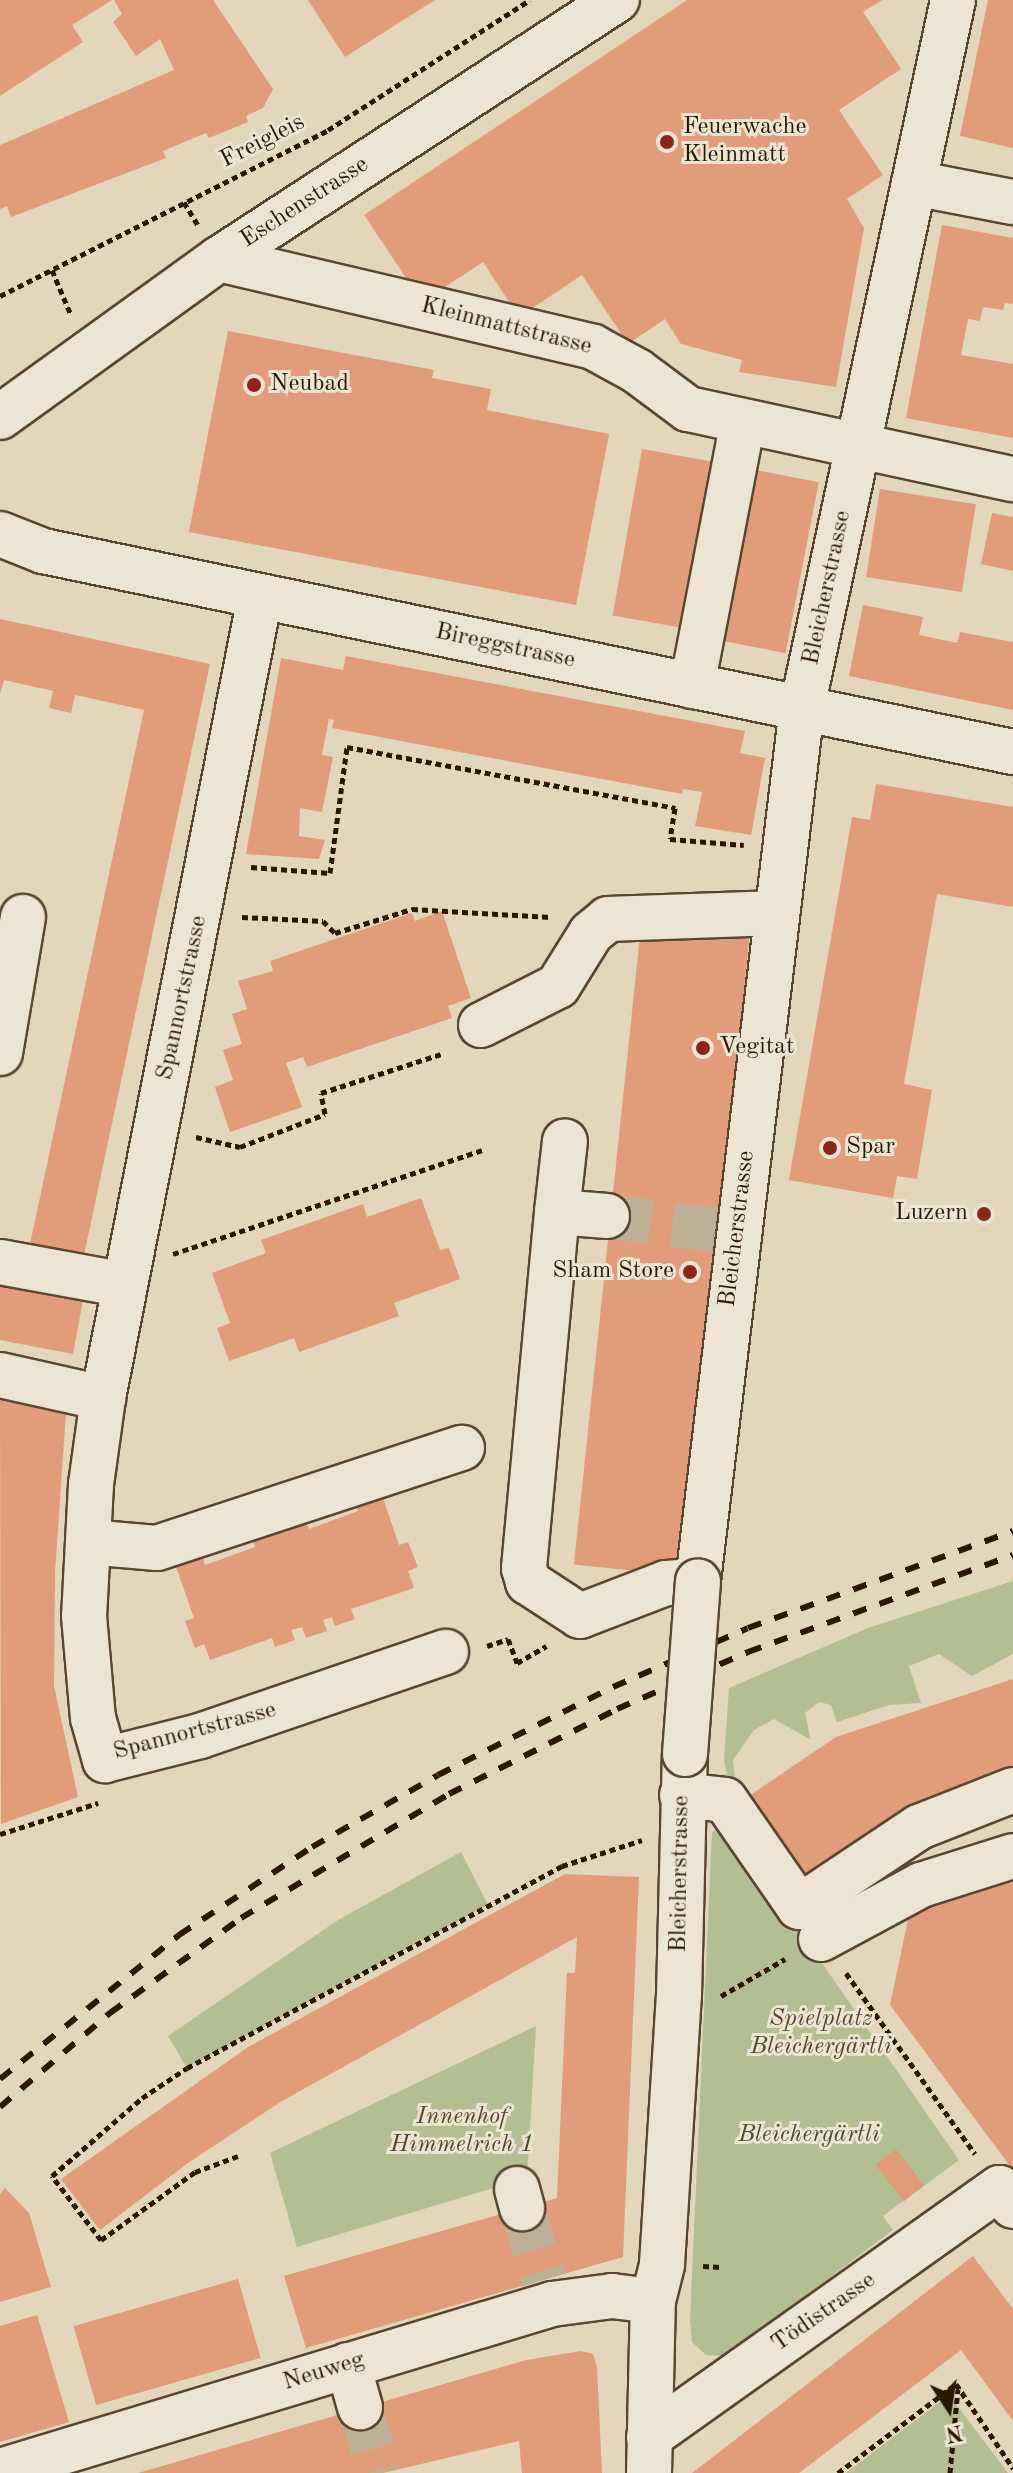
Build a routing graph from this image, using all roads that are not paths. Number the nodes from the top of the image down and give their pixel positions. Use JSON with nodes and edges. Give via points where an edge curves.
{"nodes":[{"id":1,"x":617,"y":0,"type":"edge"},
{"id":2,"x":953,"y":0,"type":"edge"},
{"id":3,"x":914,"y":183,"type":"junction"},
{"id":4,"x":1013,"y":202,"type":"edge"},
{"id":5,"x":219,"y":259,"type":"junction"},
{"id":6,"x":0,"y":417,"type":"edge"},
{"id":7,"x":743,"y":422,"type":"junction"},
{"id":8,"x":858,"y":448,"type":"junction"},
{"id":9,"x":1013,"y":479,"type":"edge"},
{"id":10,"x":0,"y":534,"type":"edge"},
{"id":11,"x":260,"y":597,"type":"junction"},
{"id":12,"x":692,"y":686,"type":"junction"},
{"id":13,"x":802,"y":708,"type":"junction"},
{"id":14,"x":1013,"y":752,"type":"edge"},
{"id":15,"x":777,"y":913,"type":"junction"},
{"id":16,"x":23,"y":917,"type":"dead end"},
{"id":17,"x":481,"y":1025,"type":"dead end"},
{"id":18,"x":0,"y":1053,"type":"edge"},
{"id":19,"x":565,"y":1141,"type":"dead end"},
{"id":20,"x":557,"y":1212,"type":"junction"},
{"id":21,"x":607,"y":1216,"type":"tunnel mouth"},
{"id":22,"x":0,"y":1262,"type":"edge"},
{"id":23,"x":128,"y":1267,"type":"junction"},
{"id":24,"x":0,"y":1375,"type":"edge"},
{"id":25,"x":103,"y":1398,"type":"junction"},
{"id":26,"x":462,"y":1448,"type":"dead end"},
{"id":27,"x":88,"y":1542,"type":"junction"},
{"id":28,"x":698,"y":1581,"type":"junction"},
{"id":29,"x":446,"y":1652,"type":"road end"},
{"id":30,"x":1013,"y":1790,"type":"edge"},
{"id":31,"x":683,"y":1792,"type":"junction"},
{"id":32,"x":1013,"y":1856,"type":"edge"},
{"id":33,"x":821,"y":1939,"type":"road end"},
{"id":34,"x":1006,"y":2197,"type":"edge"},
{"id":35,"x":653,"y":2301,"type":"junction"},
{"id":36,"x":348,"y":2365,"type":"junction"},
{"id":37,"x":360,"y":2407,"type":"tunnel mouth"},
{"id":38,"x":649,"y":2455,"type":"edge"},
{"id":39,"x":0,"y":2471,"type":"edge"}],
"edges":[{"from":1,"to":5,"type":"street","name":"Eschenstrasse"},
{"from":2,"to":3,"type":"street","name":"Bleicherstrasse"},
{"from":3,"to":4,"type":"street"},
{"from":3,"to":8,"type":"street","name":"Bleicherstrasse"},
{"from":5,"to":6,"type":"street","name":"Eschenstrasse"},
{"from":5,"to":7,"type":"street","name":"Kleinmattstrasse","via":[[593,347],[688,409]]},
{"from":7,"to":8,"type":"street","name":"Kleinmattstrasse"},
{"from":7,"to":12,"type":"street"},
{"from":8,"to":9,"type":"street","name":"Kleinmattstrasse"},
{"from":8,"to":13,"type":"street","name":"Bleicherstrasse"},
{"from":10,"to":11,"type":"street","name":"Bireggstrasse","via":[[43,551]]},
{"from":11,"to":12,"type":"street","name":"Bireggstrasse"},
{"from":11,"to":23,"type":"street","name":"Spannortstrasse"},
{"from":12,"to":13,"type":"street","name":"Bireggstrasse"},
{"from":13,"to":14,"type":"street","name":"Bireggstrasse"},
{"from":13,"to":15,"type":"street","name":"Bleicherstrasse"},
{"from":15,"to":17,"type":"street","via":[[608,919],[591,933],[558,986]]},
{"from":15,"to":28,"type":"street","name":"Bleicherstrasse","via":[[726,1232]]},
{"from":16,"to":18,"type":"street"},
{"from":19,"to":20,"type":"street"},
{"from":20,"to":21,"type":"street"},
{"from":20,"to":28,"type":"street","via":[[524,1568],[528,1582],[580,1616],[666,1583]]},
{"from":22,"to":23,"type":"street"},
{"from":23,"to":25,"type":"street","name":"Spannortstrasse"},
{"from":24,"to":25,"type":"street"},
{"from":25,"to":27,"type":"street","name":"Spannortstrasse"},
{"from":26,"to":27,"type":"street","via":[[157,1548]]},
{"from":27,"to":29,"type":"street","name":"Spannortstrasse","via":[[84,1616],[93,1718],[105,1760],[200,1736]]},
{"from":28,"to":31,"type":"street","name":"Bleicherstrasse","bridge":true},
{"from":30,"to":31,"type":"street","via":[[919,1827],[799,1907],[725,1800]]},
{"from":31,"to":35,"type":"street","name":"Bleicherstrasse","via":[[679,1995],[662,2264]]},
{"from":32,"to":33,"type":"street","via":[[921,1885]]},
{"from":34,"to":38,"type":"street","name":"Tödistrasse"},
{"from":35,"to":36,"type":"street","name":"Neuweg","via":[[548,2292]]},
{"from":35,"to":38,"type":"street","name":"Bleicherstrasse"},
{"from":36,"to":37,"type":"street"},
{"from":36,"to":39,"type":"street","name":"Neuweg"}]}
